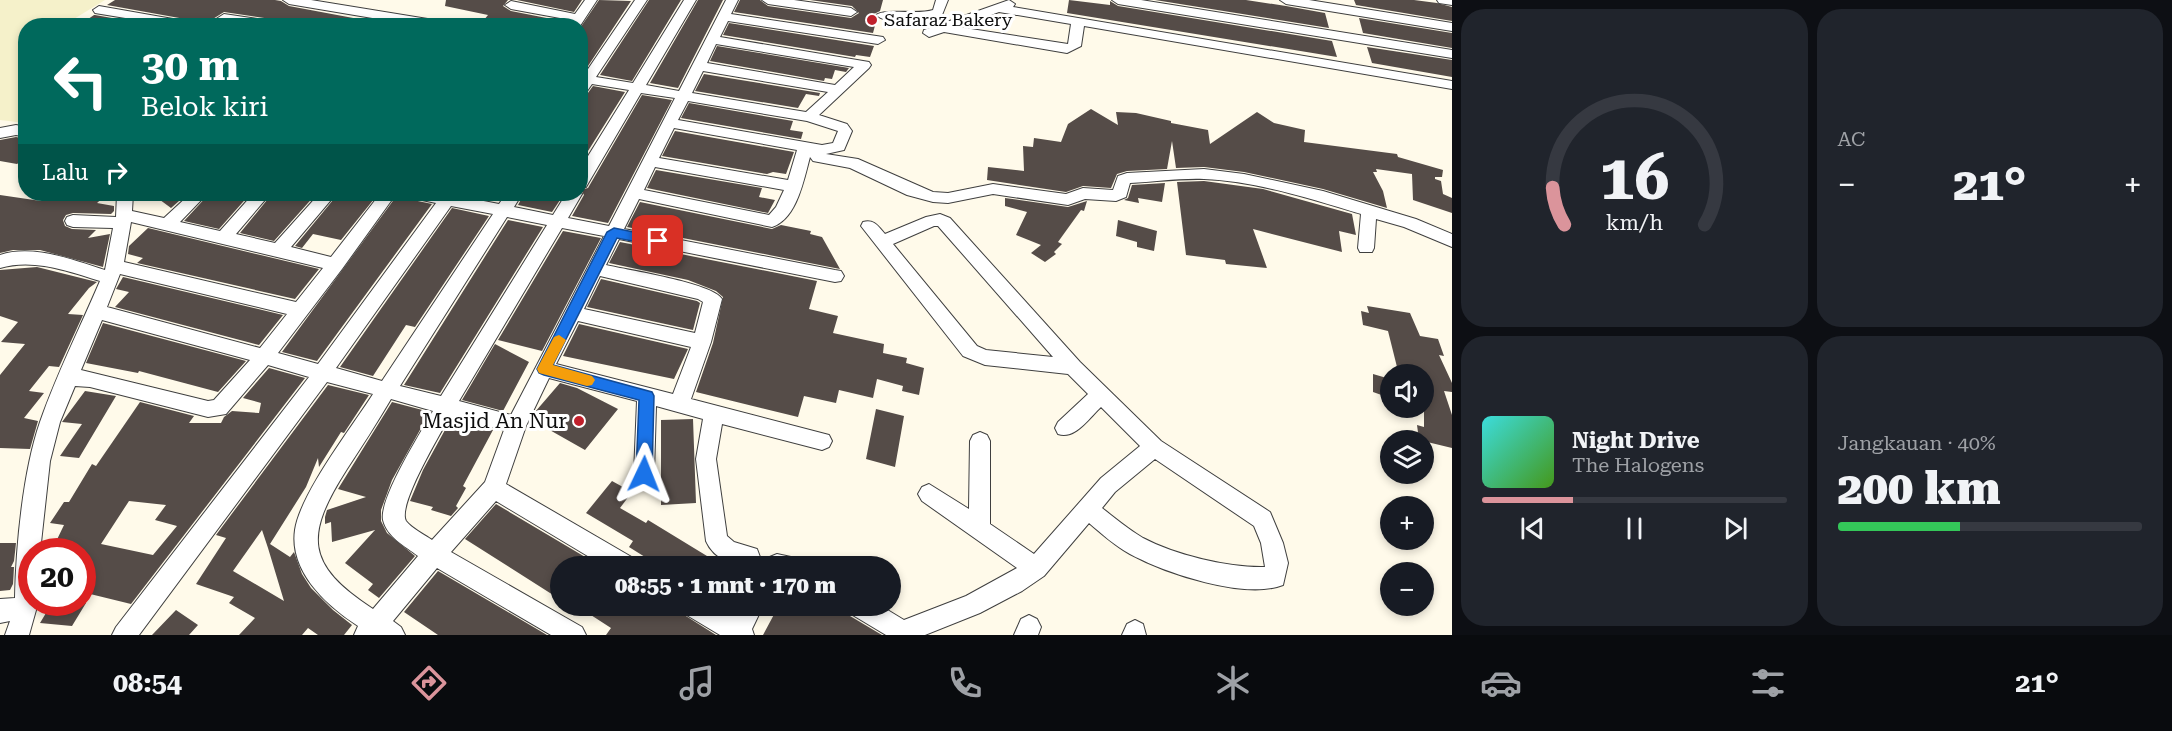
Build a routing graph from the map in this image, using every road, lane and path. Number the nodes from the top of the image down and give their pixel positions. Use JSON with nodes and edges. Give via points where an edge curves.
{"nodes":[{"id":1,"x":591,"y":0,"type":"edge"},
{"id":2,"x":641,"y":0,"type":"edge"},
{"id":3,"x":690,"y":0,"type":"edge"},
{"id":4,"x":732,"y":0,"type":"edge"},
{"id":5,"x":774,"y":0,"type":"edge"},
{"id":6,"x":815,"y":0,"type":"edge"},
{"id":7,"x":888,"y":0,"type":"edge"},
{"id":8,"x":942,"y":0,"type":"edge"},
{"id":9,"x":1024,"y":0,"type":"edge"},
{"id":10,"x":1118,"y":0,"type":"edge"},
{"id":11,"x":1286,"y":0,"type":"edge"},
{"id":12,"x":1443,"y":0,"type":"edge"},
{"id":13,"x":832,"y":1,"type":"edge"},
{"id":14,"x":1452,"y":1,"type":"edge"},
{"id":15,"x":1335,"y":4,"type":"edge"},
{"id":16,"x":511,"y":5,"type":"dead end"},
{"id":17,"x":998,"y":8,"type":"junction"},
{"id":18,"x":99,"y":10,"type":"dead end"},
{"id":19,"x":851,"y":12,"type":"dead end"},
{"id":20,"x":282,"y":13,"type":"edge"},
{"id":21,"x":882,"y":15,"type":"junction"},
{"id":22,"x":724,"y":16,"type":"junction"},
{"id":23,"x":150,"y":18,"type":"edge"},
{"id":24,"x":224,"y":18,"type":"edge"},
{"id":25,"x":348,"y":18,"type":"edge"},
{"id":26,"x":561,"y":18,"type":"edge"},
{"id":27,"x":579,"y":18,"type":"edge"},
{"id":28,"x":1078,"y":21,"type":"junction"},
{"id":29,"x":1452,"y":27,"type":"edge"},
{"id":30,"x":943,"y":28,"type":"junction"},
{"id":31,"x":929,"y":33,"type":"dead end"},
{"id":32,"x":713,"y":40,"type":"junction"},
{"id":33,"x":1347,"y":51,"type":"junction"},
{"id":34,"x":1452,"y":54,"type":"edge"},
{"id":35,"x":700,"y":66,"type":"junction"},
{"id":36,"x":588,"y":76,"type":"edge"},
{"id":37,"x":588,"y":83,"type":"edge"},
{"id":38,"x":1452,"y":85,"type":"edge"},
{"id":39,"x":639,"y":88,"type":"junction"},
{"id":40,"x":837,"y":89,"type":"junction"},
{"id":41,"x":685,"y":96,"type":"junction"},
{"id":42,"x":809,"y":117,"type":"junction"},
{"id":43,"x":670,"y":123,"type":"junction"},
{"id":44,"x":18,"y":130,"type":"edge"},
{"id":45,"x":0,"y":133,"type":"edge"},
{"id":46,"x":817,"y":149,"type":"junction"},
{"id":47,"x":650,"y":161,"type":"junction"},
{"id":48,"x":588,"y":170,"type":"edge"},
{"id":49,"x":793,"y":186,"type":"junction"},
{"id":50,"x":634,"y":193,"type":"junction"},
{"id":51,"x":125,"y":201,"type":"edge"},
{"id":52,"x":192,"y":201,"type":"edge"},
{"id":53,"x":256,"y":201,"type":"edge"},
{"id":54,"x":322,"y":201,"type":"edge"},
{"id":55,"x":383,"y":201,"type":"edge"},
{"id":56,"x":445,"y":201,"type":"edge"},
{"id":57,"x":570,"y":201,"type":"edge"},
{"id":58,"x":509,"y":202,"type":"edge"},
{"id":59,"x":1369,"y":211,"type":"junction"},
{"id":60,"x":124,"y":219,"type":"junction"},
{"id":61,"x":73,"y":221,"type":"dead end"},
{"id":62,"x":558,"y":221,"type":"junction"},
{"id":63,"x":167,"y":225,"type":"junction"},
{"id":64,"x":870,"y":225,"type":"dead end"},
{"id":65,"x":614,"y":232,"type":"junction"},
{"id":66,"x":223,"y":238,"type":"junction"},
{"id":67,"x":883,"y":241,"type":"junction"},
{"id":68,"x":1452,"y":241,"type":"edge"},
{"id":69,"x":1366,"y":248,"type":"dead end"},
{"id":70,"x":279,"y":250,"type":"junction"},
{"id":71,"x":0,"y":262,"type":"edge"},
{"id":72,"x":336,"y":265,"type":"junction"},
{"id":73,"x":595,"y":269,"type":"junction"},
{"id":74,"x":112,"y":271,"type":"junction"},
{"id":75,"x":835,"y":276,"type":"dead end"},
{"id":76,"x":300,"y":310,"type":"junction"},
{"id":77,"x":95,"y":311,"type":"junction"},
{"id":78,"x":573,"y":313,"type":"junction"},
{"id":79,"x":702,"y":342,"type":"junction"},
{"id":80,"x":265,"y":356,"type":"junction"},
{"id":81,"x":1073,"y":367,"type":"junction"},
{"id":82,"x":544,"y":369,"type":"junction"},
{"id":83,"x":323,"y":372,"type":"junction"},
{"id":84,"x":67,"y":377,"type":"junction"},
{"id":85,"x":387,"y":390,"type":"junction"},
{"id":86,"x":1101,"y":394,"type":"junction"},
{"id":87,"x":647,"y":396,"type":"junction"},
{"id":88,"x":679,"y":404,"type":"junction"},
{"id":89,"x":446,"y":405,"type":"junction"},
{"id":90,"x":714,"y":412,"type":"junction"},
{"id":91,"x":516,"y":425,"type":"junction"},
{"id":92,"x":1065,"y":428,"type":"dead end"},
{"id":93,"x":822,"y":441,"type":"dead end"},
{"id":94,"x":980,"y":441,"type":"dead end"},
{"id":95,"x":1154,"y":447,"type":"junction"},
{"id":96,"x":644,"y":474,"type":"dead end"},
{"id":97,"x":494,"y":488,"type":"junction"},
{"id":98,"x":929,"y":494,"type":"dead end"},
{"id":99,"x":1086,"y":508,"type":"junction"},
{"id":100,"x":979,"y":529,"type":"junction"},
{"id":101,"x":30,"y":538,"type":"edge"},
{"id":102,"x":434,"y":554,"type":"junction"},
{"id":103,"x":608,"y":556,"type":"edge"},
{"id":104,"x":746,"y":556,"type":"edge"},
{"id":105,"x":1036,"y":568,"type":"junction"},
{"id":106,"x":18,"y":609,"type":"edge"},
{"id":107,"x":0,"y":611,"type":"edge"},
{"id":108,"x":23,"y":616,"type":"edge"},
{"id":109,"x":709,"y":616,"type":"edge"},
{"id":110,"x":747,"y":616,"type":"edge"},
{"id":111,"x":876,"y":616,"type":"edge"},
{"id":112,"x":378,"y":631,"type":"edge"},
{"id":113,"x":739,"y":634,"type":"edge"},
{"id":114,"x":906,"y":634,"type":"edge"},
{"id":115,"x":17,"y":635,"type":"edge"},
{"id":116,"x":124,"y":635,"type":"edge"},
{"id":117,"x":574,"y":635,"type":"edge"}],
"edges":[{"from":1,"to":27,"type":"street"},
{"from":2,"to":36,"type":"street"},
{"from":3,"to":39,"type":"street"},
{"from":4,"to":22,"type":"street"},
{"from":5,"to":19,"type":"street"},
{"from":6,"to":13,"type":"street"},
{"from":7,"to":21,"type":"street"},
{"from":8,"to":21,"type":"street","via":[[938,12],[931,15]]},
{"from":9,"to":17,"type":"street"},
{"from":10,"to":33,"type":"street"},
{"from":11,"to":15,"type":"street"},
{"from":12,"to":14,"type":"street"},
{"from":15,"to":29,"type":"street"},
{"from":15,"to":33,"type":"street"},
{"from":16,"to":26,"type":"street"},
{"from":17,"to":28,"type":"street"},
{"from":17,"to":30,"type":"street"},
{"from":18,"to":23,"type":"street"},
{"from":20,"to":24,"type":"street"},
{"from":20,"to":25,"type":"street"},
{"from":21,"to":22,"type":"street","via":[[874,40]]},
{"from":22,"to":32,"type":"street"},
{"from":28,"to":30,"type":"street","via":[[1074,46],[1067,49]]},
{"from":28,"to":33,"type":"street"},
{"from":30,"to":31,"type":"street"},
{"from":32,"to":35,"type":"street"},
{"from":32,"to":40,"type":"street","via":[[864,65]]},
{"from":33,"to":34,"type":"street"},
{"from":33,"to":38,"type":"street"},
{"from":35,"to":40,"type":"street"},
{"from":35,"to":41,"type":"street"},
{"from":37,"to":39,"type":"street"},
{"from":39,"to":41,"type":"street"},
{"from":39,"to":48,"type":"street"},
{"from":40,"to":42,"type":"street"},
{"from":41,"to":42,"type":"street"},
{"from":41,"to":43,"type":"street"},
{"from":42,"to":46,"type":"street","via":[[844,128],[838,147]]},
{"from":43,"to":46,"type":"street"},
{"from":43,"to":47,"type":"street"},
{"from":44,"to":45,"type":"street"},
{"from":46,"to":49,"type":"street"},
{"from":46,"to":59,"type":"street","via":[[818,158],[853,163],[913,191],[948,198],[993,189],[1068,200],[1083,193],[1116,196],[1127,178],[1204,174],[1267,183]]},
{"from":47,"to":49,"type":"street"},
{"from":47,"to":50,"type":"street"},
{"from":49,"to":50,"type":"street","via":[[780,215],[772,221]]},
{"from":50,"to":65,"type":"street"},
{"from":51,"to":60,"type":"street"},
{"from":52,"to":63,"type":"street"},
{"from":53,"to":66,"type":"street"},
{"from":54,"to":70,"type":"street"},
{"from":55,"to":72,"type":"street"},
{"from":56,"to":83,"type":"street"},
{"from":57,"to":62,"type":"street"},
{"from":58,"to":62,"type":"street"},
{"from":58,"to":85,"type":"street"},
{"from":59,"to":68,"type":"street"},
{"from":59,"to":69,"type":"street"},
{"from":60,"to":61,"type":"street"},
{"from":60,"to":63,"type":"street"},
{"from":60,"to":74,"type":"street"},
{"from":62,"to":65,"type":"street"},
{"from":62,"to":89,"type":"street"},
{"from":63,"to":66,"type":"street"},
{"from":64,"to":67,"type":"street"},
{"from":65,"to":73,"type":"street"},
{"from":65,"to":75,"type":"street"},
{"from":66,"to":70,"type":"street"},
{"from":67,"to":81,"type":"street","via":[[970,351],[985,357]]},
{"from":67,"to":81,"type":"street","via":[[933,215]]},
{"from":70,"to":72,"type":"street"},
{"from":71,"to":74,"type":"street","via":[[14,257]]},
{"from":72,"to":76,"type":"street"},
{"from":73,"to":78,"type":"street"},
{"from":73,"to":79,"type":"street","via":[[711,297],[714,303]]},
{"from":74,"to":76,"type":"street"},
{"from":74,"to":77,"type":"street"},
{"from":76,"to":80,"type":"street"},
{"from":77,"to":80,"type":"street"},
{"from":77,"to":84,"type":"street"},
{"from":78,"to":79,"type":"street"},
{"from":78,"to":82,"type":"street"},
{"from":79,"to":88,"type":"street"},
{"from":80,"to":83,"type":"street"},
{"from":80,"to":84,"type":"street","via":[[219,408],[208,409],[90,379]]},
{"from":81,"to":86,"type":"street"},
{"from":82,"to":87,"type":"street"},
{"from":82,"to":91,"type":"street"},
{"from":83,"to":85,"type":"street"},
{"from":83,"to":116,"type":"street"},
{"from":84,"to":101,"type":"street","via":[[40,461]]},
{"from":85,"to":89,"type":"street"},
{"from":85,"to":112,"type":"street","via":[[332,476],[305,533],[309,557],[324,586]]},
{"from":86,"to":92,"type":"street"},
{"from":86,"to":95,"type":"street"},
{"from":87,"to":88,"type":"street"},
{"from":87,"to":96,"type":"street"},
{"from":88,"to":90,"type":"street"},
{"from":89,"to":91,"type":"street"},
{"from":89,"to":102,"type":"street","via":[[394,509],[394,520],[400,530]]},
{"from":90,"to":93,"type":"street"},
{"from":90,"to":104,"type":"street","via":[[706,459],[717,541],[728,551]]},
{"from":91,"to":97,"type":"street"},
{"from":94,"to":100,"type":"street"},
{"from":95,"to":99,"type":"street"},
{"from":95,"to":99,"type":"street","via":[[1262,519],[1275,553],[1275,577],[1260,580],[1205,570],[1145,550]]},
{"from":97,"to":102,"type":"street"},
{"from":97,"to":103,"type":"street"},
{"from":98,"to":100,"type":"street"},
{"from":99,"to":105,"type":"street"},
{"from":100,"to":105,"type":"street"},
{"from":102,"to":112,"type":"street"},
{"from":102,"to":117,"type":"street"},
{"from":105,"to":114,"type":"street","via":[[972,605]]},
{"from":106,"to":107,"type":"street"},
{"from":108,"to":115,"type":"street"},
{"from":109,"to":113,"type":"street"},
{"from":110,"to":113,"type":"street"},
{"from":111,"to":114,"type":"street"}]}
